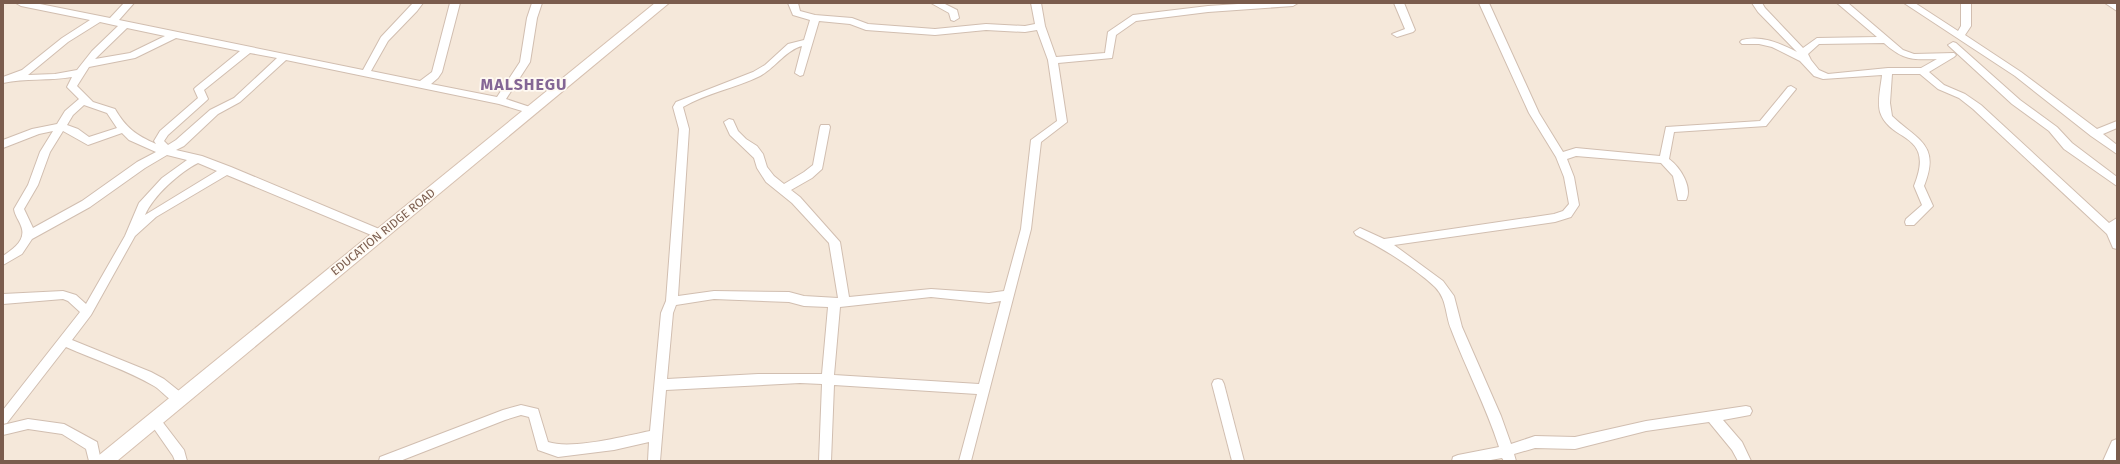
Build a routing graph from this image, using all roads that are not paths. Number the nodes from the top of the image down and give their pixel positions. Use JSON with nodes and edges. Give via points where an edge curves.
{"nodes":[{"id":1,"x":21,"y":3,"type":"edge"},
{"id":2,"x":129,"y":3,"type":"edge"},
{"id":3,"x":418,"y":3,"type":"edge"},
{"id":4,"x":455,"y":3,"type":"edge"},
{"id":5,"x":537,"y":3,"type":"edge"},
{"id":6,"x":663,"y":3,"type":"edge"},
{"id":7,"x":792,"y":3,"type":"edge"},
{"id":8,"x":936,"y":3,"type":"edge"},
{"id":9,"x":1036,"y":3,"type":"edge"},
{"id":10,"x":1293,"y":3,"type":"edge"},
{"id":11,"x":1399,"y":3,"type":"edge"},
{"id":12,"x":1484,"y":3,"type":"edge"},
{"id":13,"x":1757,"y":3,"type":"edge"},
{"id":14,"x":1842,"y":3,"type":"edge"},
{"id":15,"x":1910,"y":3,"type":"edge"},
{"id":16,"x":1966,"y":3,"type":"edge"},
{"id":17,"x":48,"y":6,"type":"edge"},
{"id":18,"x":815,"y":18,"type":"junction"},
{"id":19,"x":954,"y":18,"type":"dead end"},
{"id":20,"x":97,"y":20,"type":"junction"},
{"id":21,"x":112,"y":22,"type":"junction"},
{"id":22,"x":126,"y":24,"type":"junction"},
{"id":23,"x":1040,"y":26,"type":"junction"},
{"id":24,"x":176,"y":34,"type":"junction"},
{"id":25,"x":1397,"y":34,"type":"dead end"},
{"id":26,"x":1884,"y":40,"type":"junction"},
{"id":27,"x":808,"y":42,"type":"junction"},
{"id":28,"x":1745,"y":42,"type":"dead end"},
{"id":29,"x":1955,"y":45,"type":"junction"},
{"id":30,"x":247,"y":50,"type":"junction"},
{"id":31,"x":284,"y":57,"type":"junction"},
{"id":32,"x":1804,"y":57,"type":"junction"},
{"id":33,"x":1053,"y":60,"type":"junction"},
{"id":34,"x":88,"y":64,"type":"junction"},
{"id":35,"x":1888,"y":71,"type":"junction"},
{"id":36,"x":1922,"y":71,"type":"junction"},
{"id":37,"x":78,"y":73,"type":"junction"},
{"id":38,"x":800,"y":73,"type":"dead end"},
{"id":39,"x":365,"y":74,"type":"junction"},
{"id":40,"x":8,"y":80,"type":"edge"},
{"id":41,"x":422,"y":85,"type":"junction"},
{"id":42,"x":1792,"y":89,"type":"dead end"},
{"id":43,"x":84,"y":100,"type":"junction"},
{"id":44,"x":500,"y":101,"type":"junction"},
{"id":45,"x":532,"y":111,"type":"junction"},
{"id":46,"x":729,"y":122,"type":"dead end"},
{"id":47,"x":2117,"y":124,"type":"edge"},
{"id":48,"x":60,"y":127,"type":"junction"},
{"id":49,"x":824,"y":127,"type":"dead end"},
{"id":50,"x":124,"y":129,"type":"junction"},
{"id":51,"x":2095,"y":134,"type":"junction"},
{"id":52,"x":1551,"y":141,"type":"junction"},
{"id":53,"x":3,"y":144,"type":"edge"},
{"id":54,"x":166,"y":149,"type":"junction"},
{"id":55,"x":2117,"y":150,"type":"edge"},
{"id":56,"x":1576,"y":152,"type":"junction"},
{"id":57,"x":1561,"y":157,"type":"junction"},
{"id":58,"x":198,"y":159,"type":"junction"},
{"id":59,"x":1664,"y":160,"type":"junction"},
{"id":60,"x":227,"y":170,"type":"junction"},
{"id":61,"x":2117,"y":182,"type":"edge"},
{"id":62,"x":782,"y":190,"type":"junction"},
{"id":63,"x":1682,"y":197,"type":"dead end"},
{"id":64,"x":1910,"y":222,"type":"dead end"},
{"id":65,"x":2115,"y":227,"type":"edge"},
{"id":66,"x":1360,"y":232,"type":"dead end"},
{"id":67,"x":380,"y":234,"type":"junction"},
{"id":68,"x":28,"y":236,"type":"junction"},
{"id":69,"x":130,"y":236,"type":"junction"},
{"id":70,"x":1383,"y":243,"type":"junction"},
{"id":71,"x":2117,"y":245,"type":"edge"},
{"id":72,"x":3,"y":261,"type":"edge"},
{"id":73,"x":1008,"y":295,"type":"junction"},
{"id":74,"x":3,"y":299,"type":"edge"},
{"id":75,"x":672,"y":301,"type":"junction"},
{"id":76,"x":839,"y":302,"type":"junction"},
{"id":77,"x":87,"y":312,"type":"junction"},
{"id":78,"x":63,"y":342,"type":"junction"},
{"id":79,"x":828,"y":380,"type":"junction"},
{"id":80,"x":1218,"y":384,"type":"dead end"},
{"id":81,"x":660,"y":385,"type":"junction"},
{"id":82,"x":984,"y":388,"type":"junction"},
{"id":83,"x":180,"y":399,"type":"junction"},
{"id":84,"x":1746,"y":411,"type":"dead end"},
{"id":85,"x":1712,"y":416,"type":"junction"},
{"id":86,"x":3,"y":418,"type":"edge"},
{"id":87,"x":154,"y":420,"type":"junction"},
{"id":88,"x":3,"y":430,"type":"edge"},
{"id":89,"x":655,"y":435,"type":"junction"},
{"id":90,"x":2117,"y":445,"type":"edge"},
{"id":91,"x":1509,"y":456,"type":"edge"},
{"id":92,"x":95,"y":461,"type":"edge"},
{"id":93,"x":104,"y":461,"type":"edge"},
{"id":94,"x":181,"y":461,"type":"edge"},
{"id":95,"x":385,"y":461,"type":"edge"},
{"id":96,"x":654,"y":461,"type":"edge"},
{"id":97,"x":825,"y":461,"type":"edge"},
{"id":98,"x":964,"y":461,"type":"edge"},
{"id":99,"x":1238,"y":461,"type":"edge"},
{"id":100,"x":1458,"y":461,"type":"edge"},
{"id":101,"x":1745,"y":461,"type":"edge"},
{"id":102,"x":2109,"y":461,"type":"edge"}],
"edges":[{"from":1,"to":17,"type":"street"},
{"from":2,"to":21,"type":"street"},
{"from":3,"to":39,"type":"street","via":[[384,39]]},
{"from":4,"to":41,"type":"street","via":[[435,76]]},
{"from":5,"to":44,"type":"street","via":[[525,62]]},
{"from":6,"to":45,"type":"main road","name":"EDUCATION RIDGE ROAD"},
{"from":7,"to":18,"type":"street","via":[[796,13]]},
{"from":8,"to":19,"type":"street","via":[[954,12]]},
{"from":9,"to":23,"type":"street"},
{"from":10,"to":33,"type":"street","via":[[1133,18],[1111,34],[1109,56]]},
{"from":11,"to":25,"type":"street","via":[[1410,30]]},
{"from":12,"to":52,"type":"street","via":[[1534,113]]},
{"from":13,"to":32,"type":"street"},
{"from":14,"to":26,"type":"street"},
{"from":15,"to":29,"type":"street","via":[[1932,17]]},
{"from":16,"to":29,"type":"street","via":[[1966,26]]},
{"from":17,"to":20,"type":"street"},
{"from":18,"to":23,"type":"street","via":[[852,21],[866,27],[935,32],[986,27],[1025,29]]},
{"from":18,"to":27,"type":"street"},
{"from":20,"to":21,"type":"street"},
{"from":20,"to":40,"type":"street","via":[[36,65]]},
{"from":21,"to":22,"type":"street"},
{"from":22,"to":24,"type":"street"},
{"from":22,"to":34,"type":"street","via":[[107,41]]},
{"from":23,"to":33,"type":"street"},
{"from":24,"to":30,"type":"street"},
{"from":24,"to":34,"type":"street","via":[[132,56]]},
{"from":26,"to":29,"type":"street","via":[[1900,52],[1913,57]]},
{"from":26,"to":32,"type":"street","via":[[1817,41]]},
{"from":27,"to":38,"type":"street"},
{"from":27,"to":75,"type":"street","via":[[791,46],[768,67],[756,74],[678,107],[684,129]]},
{"from":28,"to":32,"type":"street","via":[[1768,41]]},
{"from":29,"to":36,"type":"street","via":[[1928,69]]},
{"from":29,"to":51,"type":"street","via":[[2018,74]]},
{"from":29,"to":61,"type":"street","via":[[2068,146]]},
{"from":30,"to":31,"type":"street"},
{"from":30,"to":54,"type":"street","via":[[199,89],[203,99],[164,133],[159,141]]},
{"from":31,"to":39,"type":"street"},
{"from":31,"to":54,"type":"street","via":[[236,100],[214,112],[188,137]]},
{"from":32,"to":35,"type":"street","via":[[1812,70],[1819,75]]},
{"from":33,"to":73,"type":"street","via":[[1062,122],[1036,140],[1026,229]]},
{"from":34,"to":37,"type":"street"},
{"from":35,"to":36,"type":"street"},
{"from":35,"to":64,"type":"street","via":[[1885,111],[1889,119],[1918,142],[1924,155],[1924,176],[1919,186],[1928,206]]},
{"from":36,"to":65,"type":"street","via":[[1941,87],[1962,96],[1977,107]]},
{"from":37,"to":40,"type":"street","via":[[55,78]]},
{"from":37,"to":43,"type":"street","via":[[72,87]]},
{"from":39,"to":41,"type":"street"},
{"from":41,"to":44,"type":"street"},
{"from":42,"to":59,"type":"street","via":[[1762,124],[1670,129]]},
{"from":43,"to":48,"type":"street","via":[[69,113]]},
{"from":43,"to":50,"type":"street","via":[[111,111]]},
{"from":44,"to":45,"type":"street"},
{"from":45,"to":67,"type":"main road","name":"EDUCATION RIDGE ROAD"},
{"from":46,"to":62,"type":"street","via":[[742,142],[754,149],[770,179]]},
{"from":47,"to":51,"type":"street"},
{"from":48,"to":50,"type":"street","via":[[70,129],[88,141]]},
{"from":48,"to":53,"type":"street","via":[[43,129]]},
{"from":48,"to":68,"type":"street","via":[[45,152],[33,185],[19,209],[20,216],[29,230]]},
{"from":49,"to":62,"type":"street","via":[[818,166]]},
{"from":50,"to":54,"type":"street","via":[[133,138],[155,148]]},
{"from":51,"to":55,"type":"street"},
{"from":52,"to":56,"type":"street"},
{"from":52,"to":57,"type":"street"},
{"from":54,"to":58,"type":"street"},
{"from":54,"to":68,"type":"street","via":[[86,204]]},
{"from":56,"to":57,"type":"street"},
{"from":56,"to":59,"type":"street"},
{"from":57,"to":70,"type":"street","via":[[1574,198],[1574,205],[1567,214],[1555,218]]},
{"from":58,"to":60,"type":"street"},
{"from":58,"to":69,"type":"street","via":[[166,181],[143,206]]},
{"from":59,"to":63,"type":"street","via":[[1678,173]]},
{"from":60,"to":67,"type":"street"},
{"from":60,"to":69,"type":"street","via":[[152,214]]},
{"from":62,"to":76,"type":"street","via":[[796,200],[834,242],[838,258]]},
{"from":65,"to":71,"type":"street"},
{"from":66,"to":70,"type":"street"},
{"from":67,"to":83,"type":"main road","name":"EDUCATION RIDGE ROAD"},
{"from":68,"to":72,"type":"street","via":[[26,244]]},
{"from":69,"to":77,"type":"street"},
{"from":70,"to":91,"type":"street","via":[[1439,284],[1450,299],[1456,327],[1495,416]]},
{"from":73,"to":76,"type":"street","via":[[989,298],[931,293]]},
{"from":73,"to":82,"type":"street"},
{"from":74,"to":77,"type":"street","via":[[63,295],[72,298]]},
{"from":75,"to":76,"type":"street","via":[[714,295],[747,295],[816,303]]},
{"from":75,"to":81,"type":"street","via":[[667,313]]},
{"from":76,"to":79,"type":"street"},
{"from":77,"to":78,"type":"street"},
{"from":78,"to":83,"type":"street","via":[[148,376]]},
{"from":78,"to":86,"type":"street"},
{"from":79,"to":81,"type":"street","via":[[758,379]]},
{"from":79,"to":82,"type":"street"},
{"from":79,"to":97,"type":"street"},
{"from":80,"to":99,"type":"street"},
{"from":81,"to":89,"type":"street"},
{"from":82,"to":98,"type":"street"},
{"from":83,"to":87,"type":"main road","name":"EDUCATION RIDGE ROAD"},
{"from":84,"to":85,"type":"street"},
{"from":85,"to":91,"type":"street","via":[[1646,426],[1576,443],[1535,442]]},
{"from":85,"to":101,"type":"street","via":[[1737,446]]},
{"from":87,"to":93,"type":"main road","name":"EDUCATION RIDGE ROAD"},
{"from":87,"to":94,"type":"street","via":[[179,454]]},
{"from":88,"to":92,"type":"street","via":[[28,424],[64,429],[92,446]]},
{"from":89,"to":95,"type":"street","via":[[614,444],[558,451],[543,446],[534,413],[521,410]]},
{"from":89,"to":96,"type":"street"},
{"from":90,"to":102,"type":"street"},
{"from":91,"to":100,"type":"street"}]}
